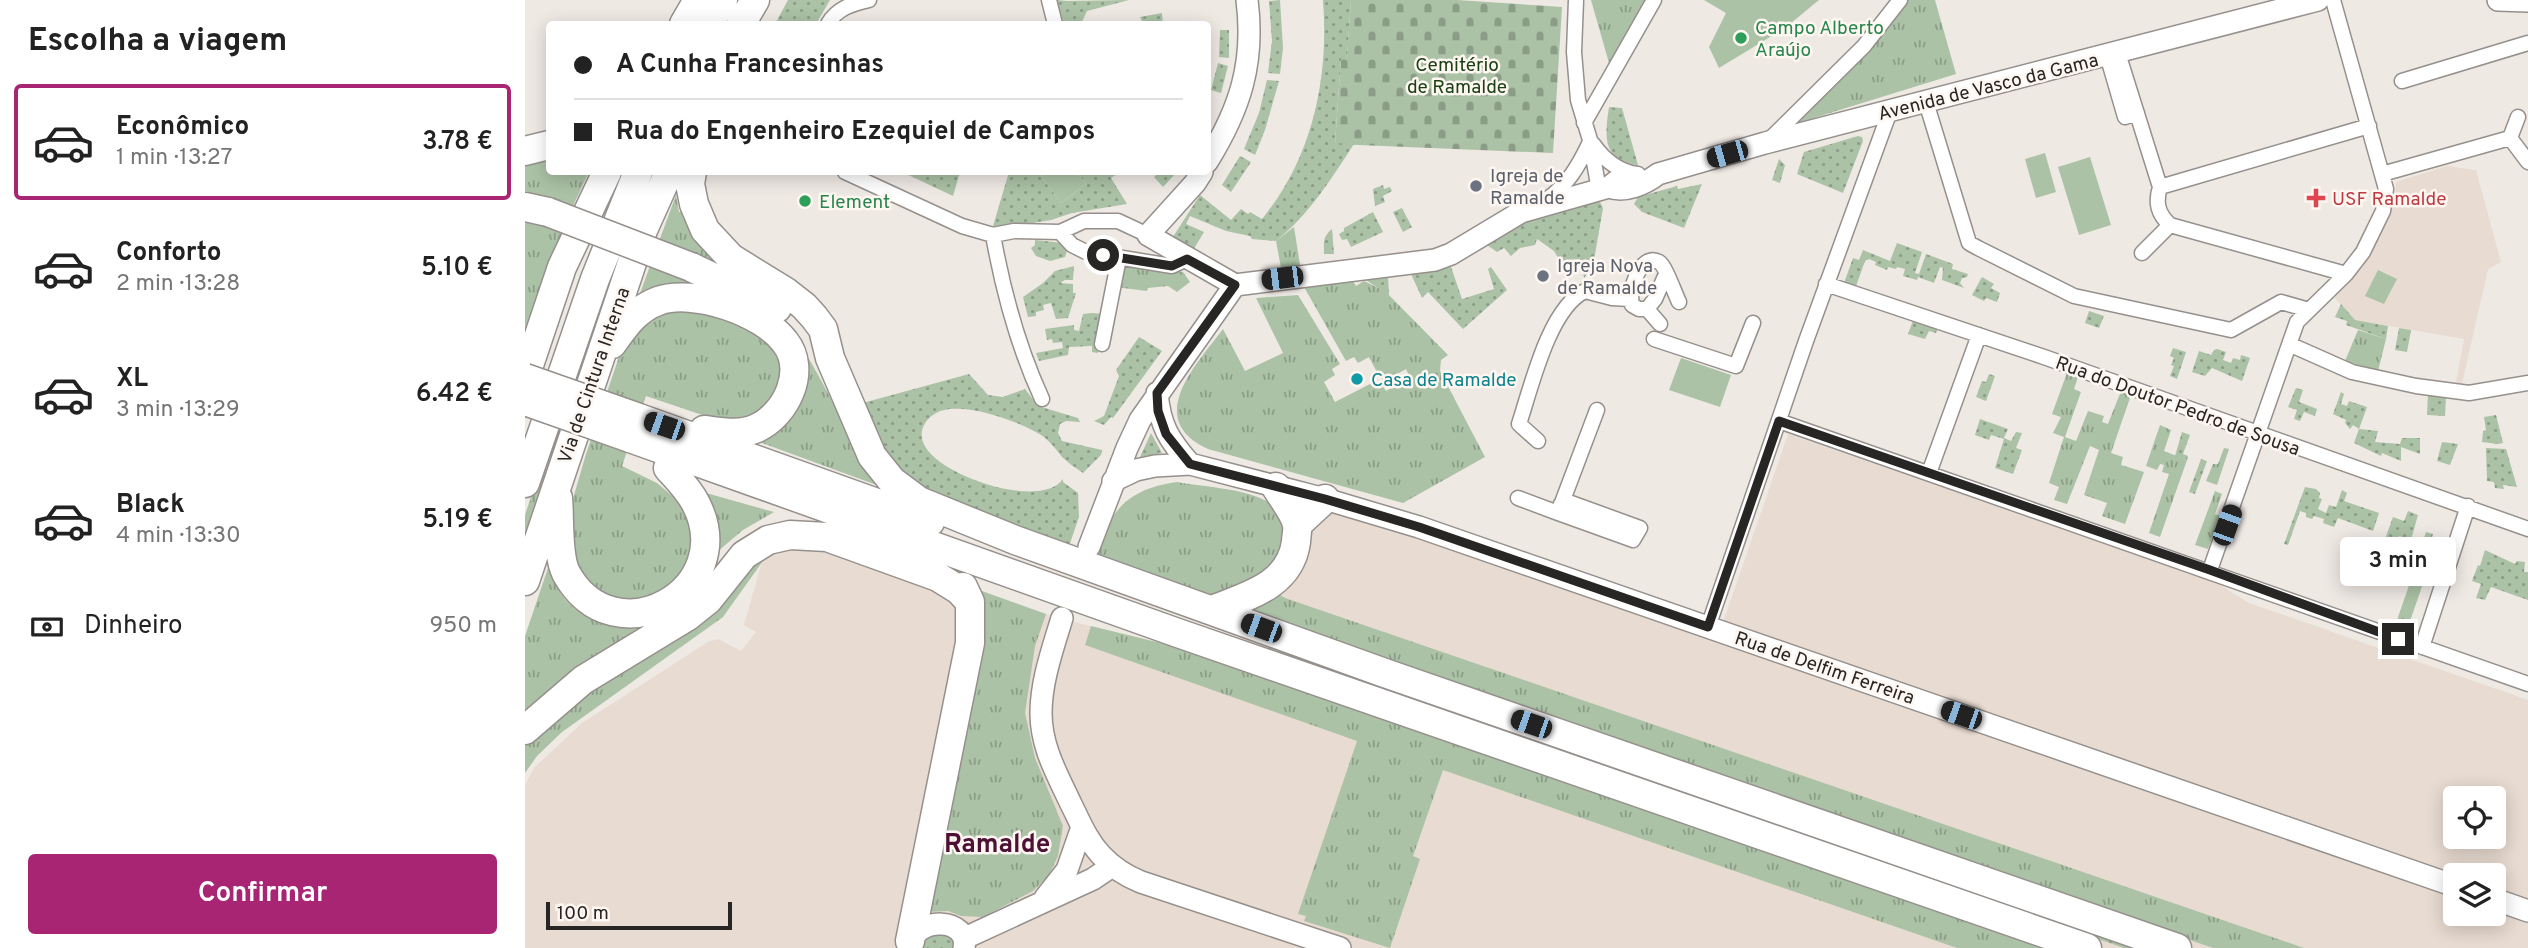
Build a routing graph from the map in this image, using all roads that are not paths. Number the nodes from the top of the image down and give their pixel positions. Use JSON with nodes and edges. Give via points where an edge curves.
{"nodes":[{"id":1,"x":698,"y":0,"type":"edge"},
{"id":2,"x":723,"y":0,"type":"edge"},
{"id":3,"x":755,"y":0,"type":"edge"},
{"id":4,"x":869,"y":0,"type":"edge"},
{"id":5,"x":1049,"y":0,"type":"edge"},
{"id":6,"x":1247,"y":0,"type":"edge"},
{"id":7,"x":1576,"y":0,"type":"edge"},
{"id":8,"x":1654,"y":0,"type":"edge"},
{"id":9,"x":1900,"y":0,"type":"edge"},
{"id":10,"x":2318,"y":0,"type":"edge"},
{"id":11,"x":2333,"y":0,"type":"edge"},
{"id":12,"x":2498,"y":0,"type":"edge"},
{"id":13,"x":2528,"y":1,"type":"edge"},
{"id":14,"x":2292,"y":4,"type":"edge"},
{"id":15,"x":686,"y":21,"type":"edge"},
{"id":16,"x":711,"y":21,"type":"edge"},
{"id":17,"x":743,"y":21,"type":"edge"},
{"id":18,"x":830,"y":21,"type":"edge"},
{"id":19,"x":1054,"y":21,"type":"edge"},
{"id":20,"x":2528,"y":43,"type":"edge"},
{"id":21,"x":2113,"y":54,"type":"junction"},
{"id":22,"x":2402,"y":81,"type":"dead end"},
{"id":23,"x":1926,"y":102,"type":"junction"},
{"id":24,"x":1890,"y":111,"type":"junction"},
{"id":25,"x":2518,"y":117,"type":"dead end"},
{"id":26,"x":1584,"y":123,"type":"junction"},
{"id":27,"x":2369,"y":126,"type":"junction"},
{"id":28,"x":2510,"y":138,"type":"junction"},
{"id":29,"x":1590,"y":140,"type":"junction"},
{"id":30,"x":1765,"y":143,"type":"junction"},
{"id":31,"x":546,"y":146,"type":"edge"},
{"id":32,"x":525,"y":151,"type":"edge"},
{"id":33,"x":1211,"y":155,"type":"edge"},
{"id":34,"x":2528,"y":162,"type":"edge"},
{"id":35,"x":1648,"y":174,"type":"junction"},
{"id":36,"x":2382,"y":174,"type":"junction"},
{"id":37,"x":606,"y":175,"type":"edge"},
{"id":38,"x":637,"y":175,"type":"edge"},
{"id":39,"x":668,"y":175,"type":"edge"},
{"id":40,"x":692,"y":175,"type":"edge"},
{"id":41,"x":851,"y":175,"type":"edge"},
{"id":42,"x":1200,"y":175,"type":"edge"},
{"id":43,"x":2160,"y":187,"type":"junction"},
{"id":44,"x":1604,"y":189,"type":"junction"},
{"id":45,"x":1534,"y":208,"type":"junction"},
{"id":46,"x":537,"y":209,"type":"edge"},
{"id":47,"x":2170,"y":225,"type":"junction"},
{"id":48,"x":1061,"y":232,"type":"junction"},
{"id":49,"x":993,"y":235,"type":"junction"},
{"id":50,"x":1147,"y":235,"type":"junction"},
{"id":51,"x":2142,"y":253,"type":"dead end"},
{"id":52,"x":1119,"y":258,"type":"junction"},
{"id":53,"x":1187,"y":259,"type":"junction"},
{"id":54,"x":1665,"y":274,"type":"junction"},
{"id":55,"x":2346,"y":274,"type":"junction"},
{"id":56,"x":1826,"y":284,"type":"junction"},
{"id":57,"x":1235,"y":285,"type":"junction"},
{"id":58,"x":1630,"y":299,"type":"junction"},
{"id":59,"x":1679,"y":302,"type":"dead end"},
{"id":60,"x":1647,"y":309,"type":"junction"},
{"id":61,"x":2309,"y":310,"type":"junction"},
{"id":62,"x":1753,"y":323,"type":"dead end"},
{"id":63,"x":1660,"y":324,"type":"dead end"},
{"id":64,"x":1979,"y":335,"type":"junction"},
{"id":65,"x":1654,"y":339,"type":"dead end"},
{"id":66,"x":1102,"y":344,"type":"dead end"},
{"id":67,"x":2291,"y":345,"type":"junction"},
{"id":68,"x":830,"y":358,"type":"junction"},
{"id":69,"x":594,"y":370,"type":"junction"},
{"id":70,"x":525,"y":378,"type":"edge"},
{"id":71,"x":2528,"y":383,"type":"edge"},
{"id":72,"x":1157,"y":393,"type":"junction"},
{"id":73,"x":1042,"y":399,"type":"dead end"},
{"id":74,"x":525,"y":401,"type":"edge"},
{"id":75,"x":1597,"y":410,"type":"dead end"},
{"id":76,"x":1779,"y":421,"type":"junction"},
{"id":77,"x":533,"y":428,"type":"edge"},
{"id":78,"x":639,"y":434,"type":"junction"},
{"id":79,"x":2259,"y":435,"type":"junction"},
{"id":80,"x":1538,"y":441,"type":"dead end"},
{"id":81,"x":1190,"y":464,"type":"junction"},
{"id":82,"x":668,"y":468,"type":"junction"},
{"id":83,"x":1929,"y":473,"type":"junction"},
{"id":84,"x":1114,"y":481,"type":"junction"},
{"id":85,"x":558,"y":482,"type":"junction"},
{"id":86,"x":525,"y":484,"type":"edge"},
{"id":87,"x":1276,"y":487,"type":"junction"},
{"id":88,"x":1518,"y":498,"type":"dead end"},
{"id":89,"x":1325,"y":499,"type":"junction"},
{"id":90,"x":1561,"y":506,"type":"junction"},
{"id":91,"x":2467,"y":506,"type":"junction"},
{"id":92,"x":828,"y":521,"type":"junction"},
{"id":93,"x":1297,"y":524,"type":"junction"},
{"id":94,"x":2528,"y":529,"type":"edge"},
{"id":95,"x":1089,"y":547,"type":"dead end"},
{"id":96,"x":1010,"y":551,"type":"junction"},
{"id":97,"x":1058,"y":555,"type":"junction"},
{"id":98,"x":942,"y":560,"type":"junction"},
{"id":99,"x":986,"y":565,"type":"junction"},
{"id":100,"x":2210,"y":570,"type":"junction"},
{"id":101,"x":525,"y":581,"type":"edge"},
{"id":102,"x":969,"y":602,"type":"junction"},
{"id":103,"x":1212,"y":610,"type":"junction"},
{"id":104,"x":1062,"y":618,"type":"dead end"},
{"id":105,"x":1708,"y":627,"type":"junction"},
{"id":106,"x":664,"y":630,"type":"junction"},
{"id":107,"x":2422,"y":647,"type":"junction"},
{"id":108,"x":1382,"y":672,"type":"junction"},
{"id":109,"x":2528,"y":684,"type":"edge"},
{"id":110,"x":525,"y":730,"type":"edge"},
{"id":111,"x":1082,"y":827,"type":"junction"},
{"id":112,"x":1112,"y":866,"type":"junction"},
{"id":113,"x":2443,"y":882,"type":"edge"},
{"id":114,"x":1044,"y":900,"type":"junction"},
{"id":115,"x":2506,"y":903,"type":"edge"},
{"id":116,"x":2528,"y":911,"type":"edge"},
{"id":117,"x":961,"y":938,"type":"edge"},
{"id":118,"x":909,"y":944,"type":"edge"},
{"id":119,"x":1340,"y":948,"type":"edge"},
{"id":120,"x":2087,"y":948,"type":"edge"},
{"id":121,"x":2176,"y":948,"type":"edge"}],
"edges":[{"from":1,"to":15,"type":"highway"},
{"from":2,"to":16,"type":"highway"},
{"from":3,"to":17,"type":"highway"},
{"from":4,"to":18,"type":"street","via":[[843,8]]},
{"from":5,"to":19,"type":"street"},
{"from":6,"to":33,"type":"street","via":[[1250,28],[1245,78],[1232,119]]},
{"from":7,"to":26,"type":"street","via":[[1574,52]]},
{"from":8,"to":26,"type":"street"},
{"from":9,"to":30,"type":"street","via":[[1848,64]]},
{"from":10,"to":14,"type":"street","name":"Avenida de Vasco da Gama"},
{"from":11,"to":27,"type":"street"},
{"from":12,"to":13,"type":"street"},
{"from":14,"to":21,"type":"street","name":"Avenida de Vasco da Gama"},
{"from":20,"to":22,"type":"street"},
{"from":21,"to":23,"type":"street","name":"Avenida de Vasco da Gama"},
{"from":21,"to":43,"type":"street"},
{"from":23,"to":24,"type":"street","name":"Avenida de Vasco da Gama"},
{"from":23,"to":61,"type":"street","via":[[1969,243],[1978,248],[2074,296],[2231,330],[2281,302]]},
{"from":24,"to":30,"type":"street","name":"Avenida de Vasco da Gama"},
{"from":24,"to":56,"type":"street"},
{"from":25,"to":28,"type":"street"},
{"from":26,"to":29,"type":"street"},
{"from":27,"to":36,"type":"street"},
{"from":27,"to":43,"type":"street"},
{"from":28,"to":34,"type":"street"},
{"from":28,"to":36,"type":"street"},
{"from":29,"to":35,"type":"street","via":[[1601,156],[1624,173]]},
{"from":29,"to":44,"type":"street"},
{"from":29,"to":45,"type":"street","via":[[1570,179]]},
{"from":30,"to":35,"type":"street","name":"Avenida de Vasco da Gama"},
{"from":31,"to":32,"type":"highway"},
{"from":35,"to":44,"type":"street","name":"Avenida de Vasco da Gama","via":[[1648,182],[1618,191]]},
{"from":36,"to":55,"type":"street","via":[[2386,189],[2383,211],[2363,252]]},
{"from":37,"to":70,"type":"highway","via":[[562,267]]},
{"from":38,"to":77,"type":"highway","name":"Via de Cintura Interna"},
{"from":39,"to":69,"type":"highway","name":"Via de Cintura Interna","via":[[643,230]]},
{"from":40,"to":68,"type":"highway","via":[[694,204],[705,230],[741,266],[804,306],[823,329]]},
{"from":41,"to":49,"type":"street","via":[[961,226]]},
{"from":42,"to":50,"type":"street"},
{"from":43,"to":47,"type":"street","via":[[2158,207]]},
{"from":44,"to":45,"type":"street","name":"Avenida de Vasco da Gama"},
{"from":45,"to":57,"type":"street","name":"Avenida de Vasco da Gama","via":[[1435,260]]},
{"from":46,"to":68,"type":"highway","bridge":true,"via":[[691,267],[773,306]]},
{"from":47,"to":51,"type":"street"},
{"from":47,"to":55,"type":"street"},
{"from":48,"to":49,"type":"street","via":[[1014,230]]},
{"from":48,"to":50,"type":"street","via":[[1084,222],[1118,221]]},
{"from":48,"to":52,"type":"street","via":[[1086,252]]},
{"from":49,"to":73,"type":"street","via":[[1017,333]]},
{"from":50,"to":53,"type":"street"},
{"from":52,"to":53,"type":"street","via":[[1172,266]]},
{"from":52,"to":66,"type":"street"},
{"from":53,"to":57,"type":"street"},
{"from":54,"to":58,"type":"street","via":[[1661,263],[1646,262],[1631,287]]},
{"from":54,"to":59,"type":"street"},
{"from":54,"to":60,"type":"street"},
{"from":55,"to":61,"type":"street"},
{"from":56,"to":64,"type":"street","name":"Rua do Doutor Pedro de Sousa"},
{"from":56,"to":76,"type":"street"},
{"from":57,"to":72,"type":"street"},
{"from":58,"to":60,"type":"street","via":[[1635,308]]},
{"from":58,"to":80,"type":"street","via":[[1585,291],[1554,326],[1519,425]]},
{"from":60,"to":63,"type":"street"},
{"from":61,"to":67,"type":"street","via":[[2297,322]]},
{"from":62,"to":65,"type":"street","via":[[1736,366]]},
{"from":64,"to":79,"type":"street","name":"Rua do Doutor Pedro de Sousa"},
{"from":64,"to":83,"type":"street"},
{"from":67,"to":71,"type":"street","via":[[2352,372],[2406,385],[2469,393]]},
{"from":67,"to":79,"type":"street"},
{"from":68,"to":97,"type":"highway","via":[[872,456],[892,481],[919,501]]},
{"from":69,"to":78,"type":"highway","via":[[637,312],[659,300],[680,296],[737,310],[768,325],[787,343],[794,367],[791,389],[773,418],[757,428],[740,433]]},
{"from":69,"to":85,"type":"highway","name":"Via de Cintura Interna"},
{"from":70,"to":78,"type":"highway","bridge":true},
{"from":72,"to":81,"type":"street","via":[[1166,434]]},
{"from":72,"to":84,"type":"street"},
{"from":74,"to":78,"type":"highway","bridge":true},
{"from":75,"to":90,"type":"street"},
{"from":76,"to":83,"type":"street"},
{"from":76,"to":105,"type":"street"},
{"from":77,"to":78,"type":"highway"},
{"from":77,"to":86,"type":"highway","name":"Via de Cintura Interna"},
{"from":78,"to":82,"type":"highway"},
{"from":78,"to":96,"type":"highway"},
{"from":78,"to":99,"type":"highway"},
{"from":79,"to":91,"type":"street","name":"Rua do Doutor Pedro de Sousa"},
{"from":79,"to":100,"type":"street"},
{"from":81,"to":84,"type":"street","name":"Rua de Delfim Ferreira","via":[[1136,470]]},
{"from":81,"to":87,"type":"street","name":"Rua de Delfim Ferreira"},
{"from":82,"to":85,"type":"highway","via":[[696,504],[705,549],[684,592],[665,606],[641,614],[595,604],[565,571]]},
{"from":82,"to":92,"type":"highway"},
{"from":83,"to":100,"type":"street"},
{"from":84,"to":95,"type":"street"},
{"from":85,"to":101,"type":"highway","name":"Via de Cintura Interna"},
{"from":87,"to":89,"type":"street","name":"Rua de Delfim Ferreira"},
{"from":87,"to":93,"type":"highway"},
{"from":88,"to":90,"type":"street"},
{"from":89,"to":93,"type":"highway"},
{"from":89,"to":105,"type":"street","name":"Rua de Delfim Ferreira"},
{"from":90,"to":90,"type":"street","via":[[1597,516]]},
{"from":91,"to":94,"type":"street","name":"Rua do Doutor Pedro de Sousa"},
{"from":91,"to":107,"type":"street"},
{"from":92,"to":98,"type":"highway"},
{"from":92,"to":106,"type":"highway","via":[[766,526],[739,544]]},
{"from":93,"to":103,"type":"highway","via":[[1294,553],[1286,570],[1246,599]]},
{"from":96,"to":97,"type":"highway"},
{"from":96,"to":108,"type":"highway","via":[[1365,674]]},
{"from":97,"to":103,"type":"highway"},
{"from":98,"to":99,"type":"highway","via":[[966,568]]},
{"from":98,"to":102,"type":"highway"},
{"from":99,"to":120,"type":"highway"},
{"from":100,"to":107,"type":"street"},
{"from":102,"to":106,"type":"highway","via":[[938,576],[827,537],[790,534],[768,540],[744,555],[708,600]]},
{"from":102,"to":118,"type":"highway","via":[[970,643]]},
{"from":103,"to":108,"type":"highway"},
{"from":104,"to":111,"type":"street","via":[[1047,667],[1041,711],[1052,766]]},
{"from":105,"to":113,"type":"street","name":"Rua de Delfim Ferreira"},
{"from":106,"to":110,"type":"highway","via":[[583,680]]},
{"from":107,"to":109,"type":"street"},
{"from":108,"to":121,"type":"highway"},
{"from":111,"to":112,"type":"street"},
{"from":111,"to":114,"type":"street","via":[[1067,870]]},
{"from":112,"to":114,"type":"street"},
{"from":112,"to":119,"type":"street","via":[[1141,882]]},
{"from":114,"to":117,"type":"street"},
{"from":115,"to":116,"type":"street"},
{"from":117,"to":118,"type":"street","via":[[946,924],[930,924]]}]}
